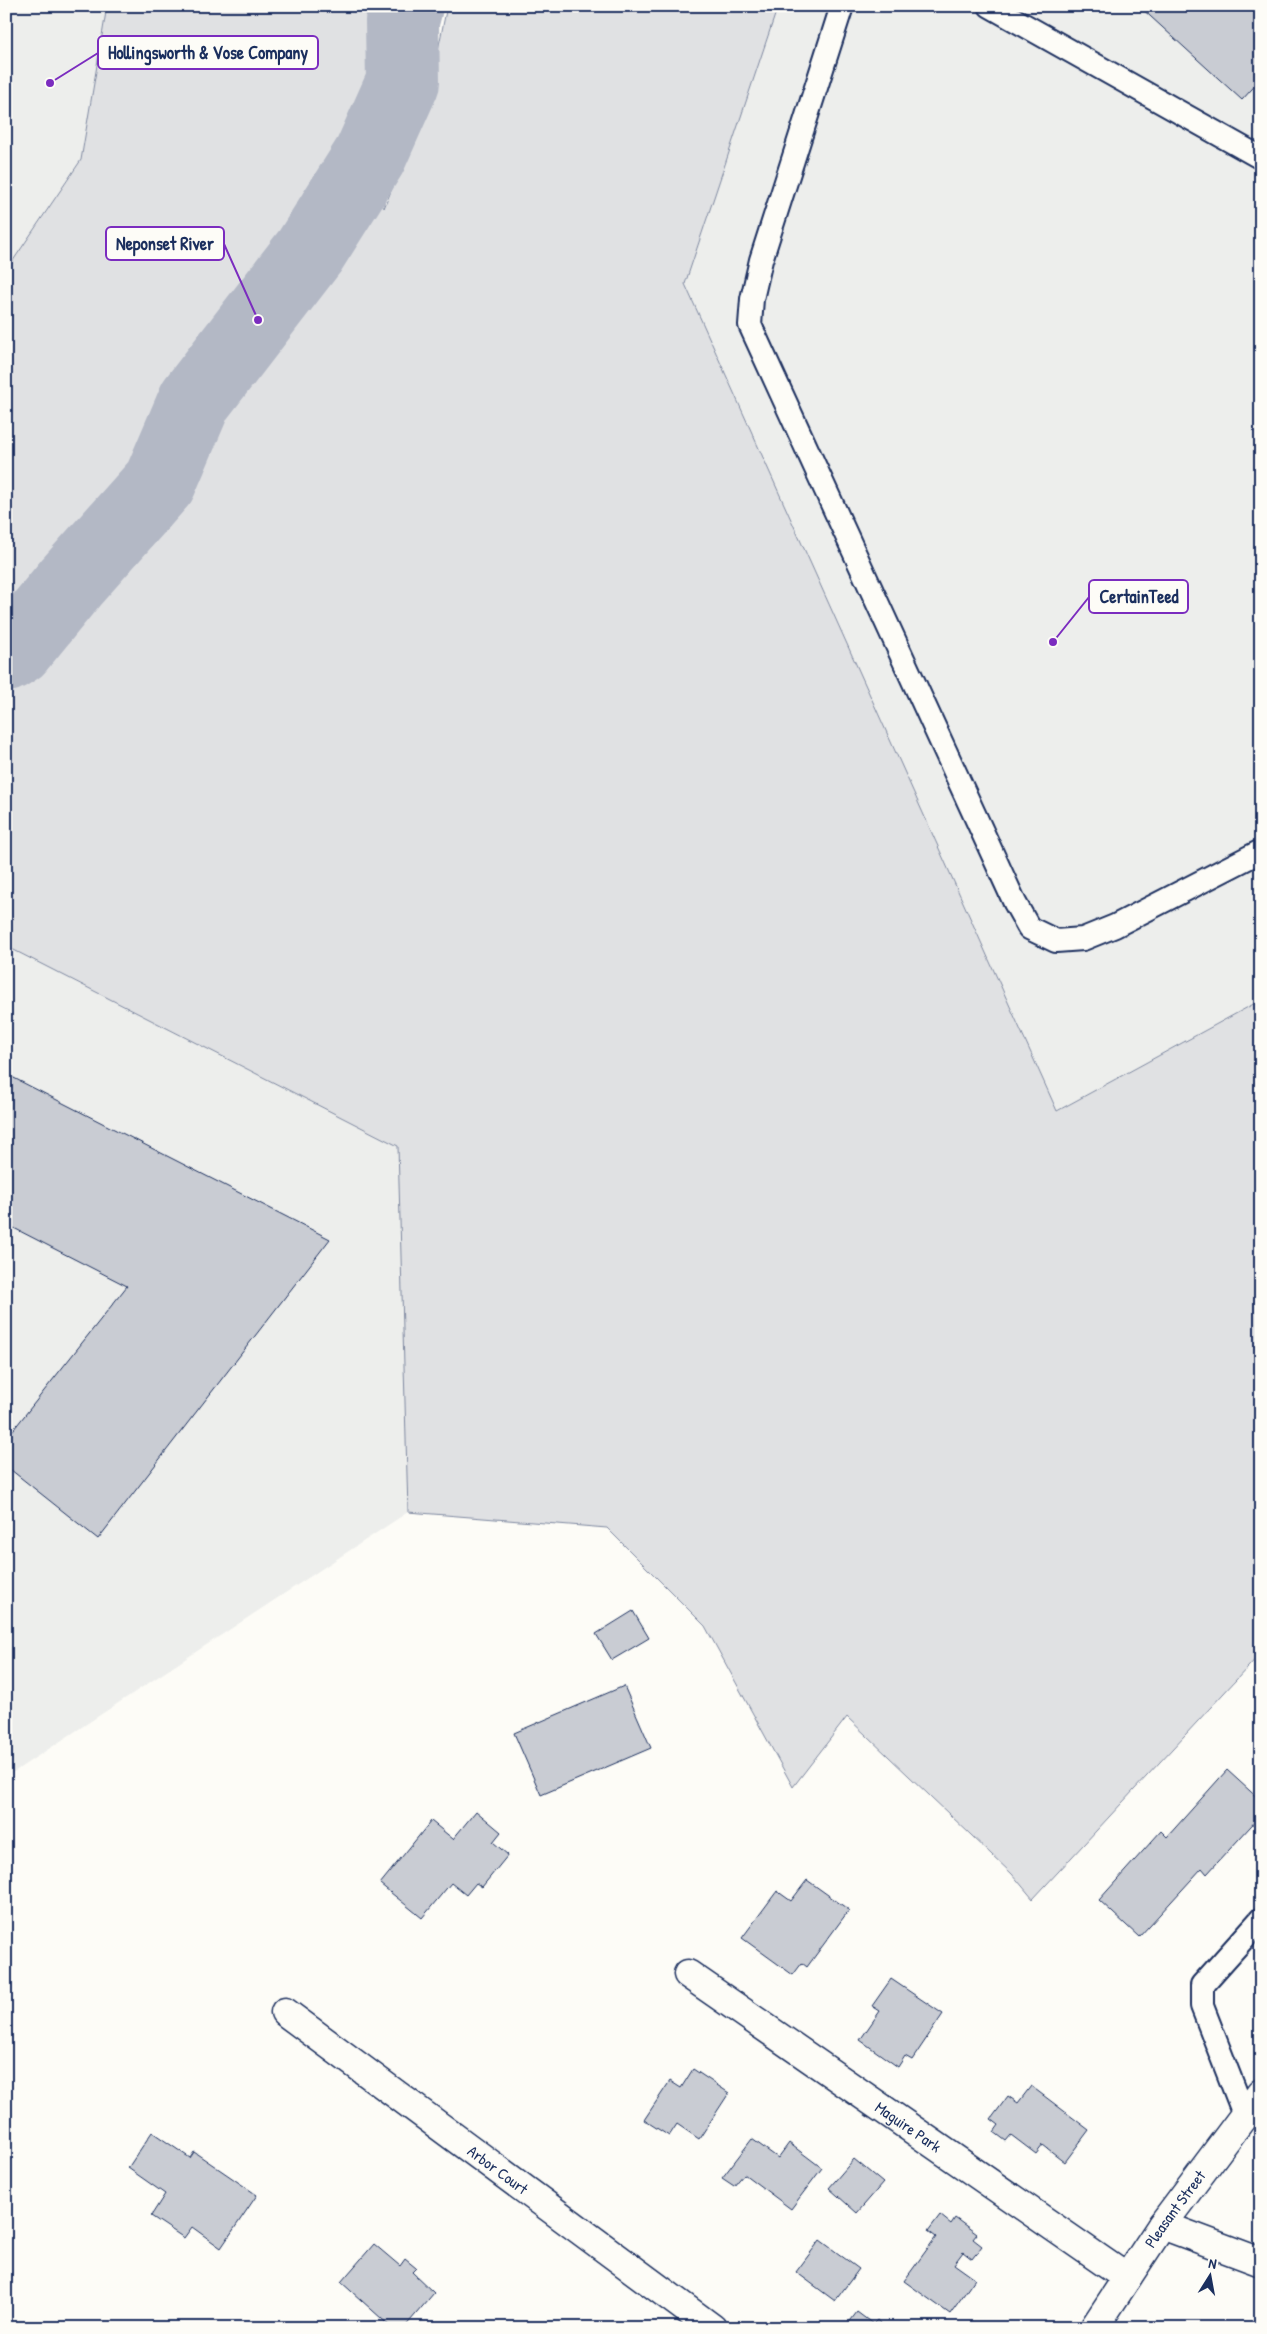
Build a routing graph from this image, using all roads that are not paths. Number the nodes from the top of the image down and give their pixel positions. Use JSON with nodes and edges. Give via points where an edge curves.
{"nodes":[{"id":1,"x":842,"y":6,"type":"edge"},
{"id":2,"x":990,"y":6,"type":"edge"},
{"id":3,"x":1261,"y":158,"type":"edge"},
{"id":4,"x":1261,"y":851,"type":"edge"},
{"id":5,"x":1261,"y":1919,"type":"edge"},
{"id":6,"x":688,"y":1974,"type":"dead end"},
{"id":7,"x":285,"y":2012,"type":"dead end"},
{"id":8,"x":1252,"y":2104,"type":"edge"},
{"id":9,"x":1162,"y":2225,"type":"junction"},
{"id":10,"x":1261,"y":2262,"type":"edge"},
{"id":11,"x":1127,"y":2278,"type":"junction"},
{"id":12,"x":712,"y":2328,"type":"edge"},
{"id":13,"x":1094,"y":2328,"type":"edge"}],
"edges":[{"from":1,"to":4,"type":"lane","via":[[761,260],[750,325],[1015,904],[1029,928],[1056,941],[1083,939],[1115,926]]},
{"from":2,"to":3,"type":"lane"},
{"from":5,"to":8,"type":"lane","via":[[1202,1985],[1202,2006]]},
{"from":6,"to":11,"type":"street","name":"Maguire Park"},
{"from":7,"to":12,"type":"street","name":"Arbor Court"},
{"from":8,"to":9,"type":"street","name":"Pleasant Street"},
{"from":9,"to":10,"type":"street"},
{"from":9,"to":11,"type":"street","name":"Pleasant Street"},
{"from":11,"to":13,"type":"street","name":"Pleasant Street"}]}
